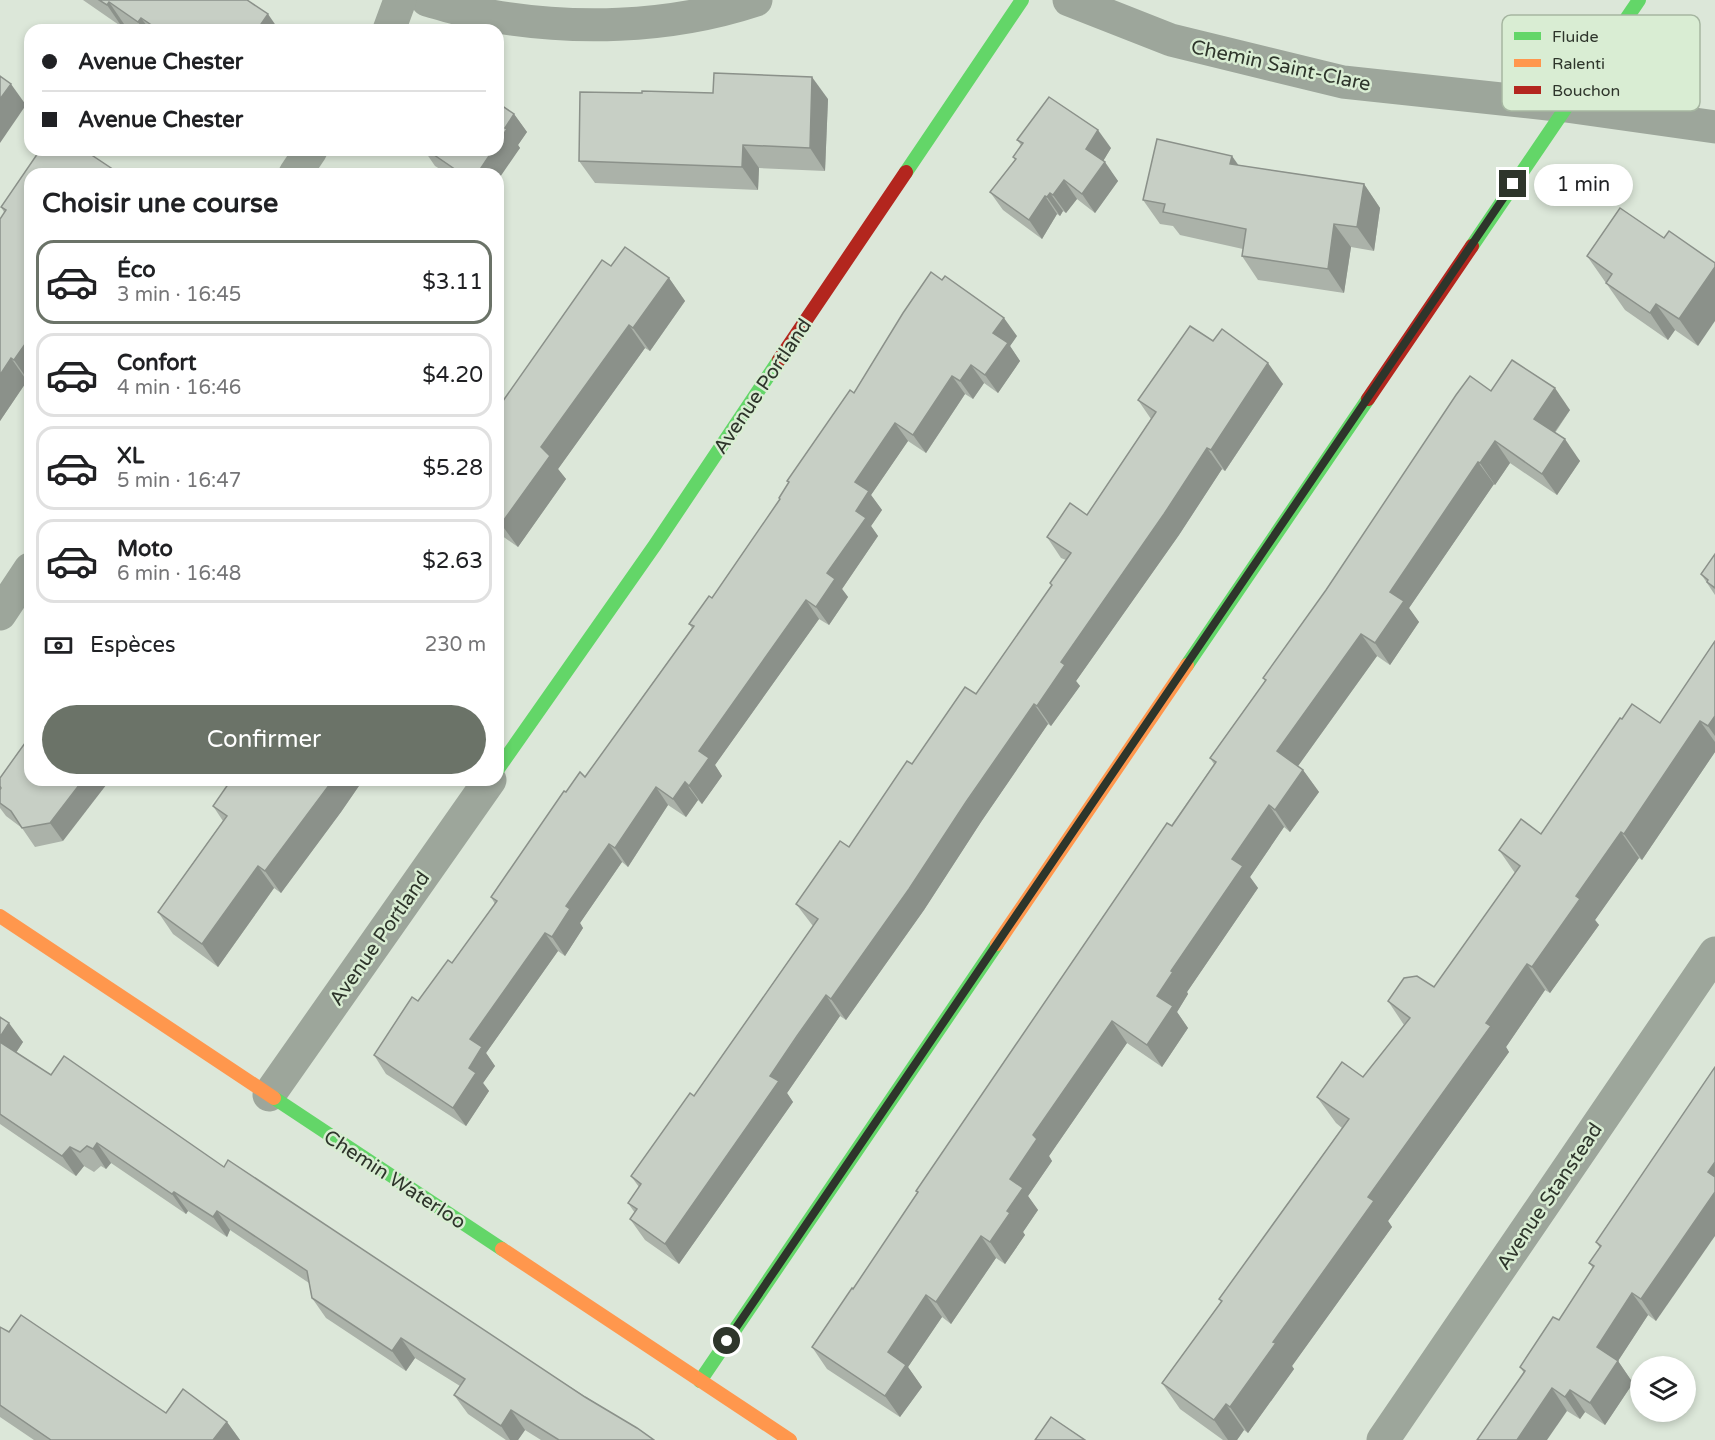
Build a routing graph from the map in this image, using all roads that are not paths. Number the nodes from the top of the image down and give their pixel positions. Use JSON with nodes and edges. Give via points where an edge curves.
{"nodes":[{"id":1,"x":400,"y":0,"type":"edge"},
{"id":2,"x":427,"y":0,"type":"edge"},
{"id":3,"x":756,"y":0,"type":"edge"},
{"id":4,"x":1022,"y":0,"type":"edge"},
{"id":5,"x":1069,"y":0,"type":"edge"},
{"id":6,"x":1640,"y":0,"type":"edge"},
{"id":7,"x":1630,"y":15,"type":"edge"},
{"id":8,"x":391,"y":24,"type":"edge"},
{"id":9,"x":1502,"y":99,"type":"edge"},
{"id":10,"x":1563,"y":111,"type":"edge"},
{"id":11,"x":1601,"y":111,"type":"edge"},
{"id":12,"x":1715,"y":127,"type":"edge"},
{"id":13,"x":24,"y":578,"type":"edge"},
{"id":14,"x":0,"y":614,"type":"edge"},
{"id":15,"x":504,"y":760,"type":"edge"},
{"id":16,"x":486,"y":786,"type":"edge"},
{"id":17,"x":0,"y":916,"type":"edge"},
{"id":18,"x":1715,"y":952,"type":"edge"},
{"id":19,"x":268,"y":1095,"type":"junction"},
{"id":20,"x":700,"y":1381,"type":"junction"},
{"id":21,"x":790,"y":1440,"type":"edge"},
{"id":22,"x":1383,"y":1440,"type":"edge"}],
"edges":[{"from":1,"to":8,"type":"street"},
{"from":2,"to":3,"type":"street","via":[[478,14],[531,22],[603,25],[691,18]]},
{"from":4,"to":15,"type":"street","name":"Avenue Portland","via":[[662,535]]},
{"from":5,"to":9,"type":"street","name":"Chemin Saint-Clare","via":[[1172,40],[1343,82]]},
{"from":6,"to":7,"type":"street"},
{"from":10,"to":20,"type":"street"},
{"from":11,"to":12,"type":"street","name":"Chemin Saint-Clare"},
{"from":13,"to":14,"type":"street"},
{"from":16,"to":19,"type":"street","name":"Avenue Portland"},
{"from":17,"to":19,"type":"street","name":"Chemin Waterloo"},
{"from":18,"to":22,"type":"street","name":"Avenue Stanstead"},
{"from":19,"to":20,"type":"street","name":"Chemin Waterloo"},
{"from":20,"to":21,"type":"street","name":"Chemin Waterloo"}]}
